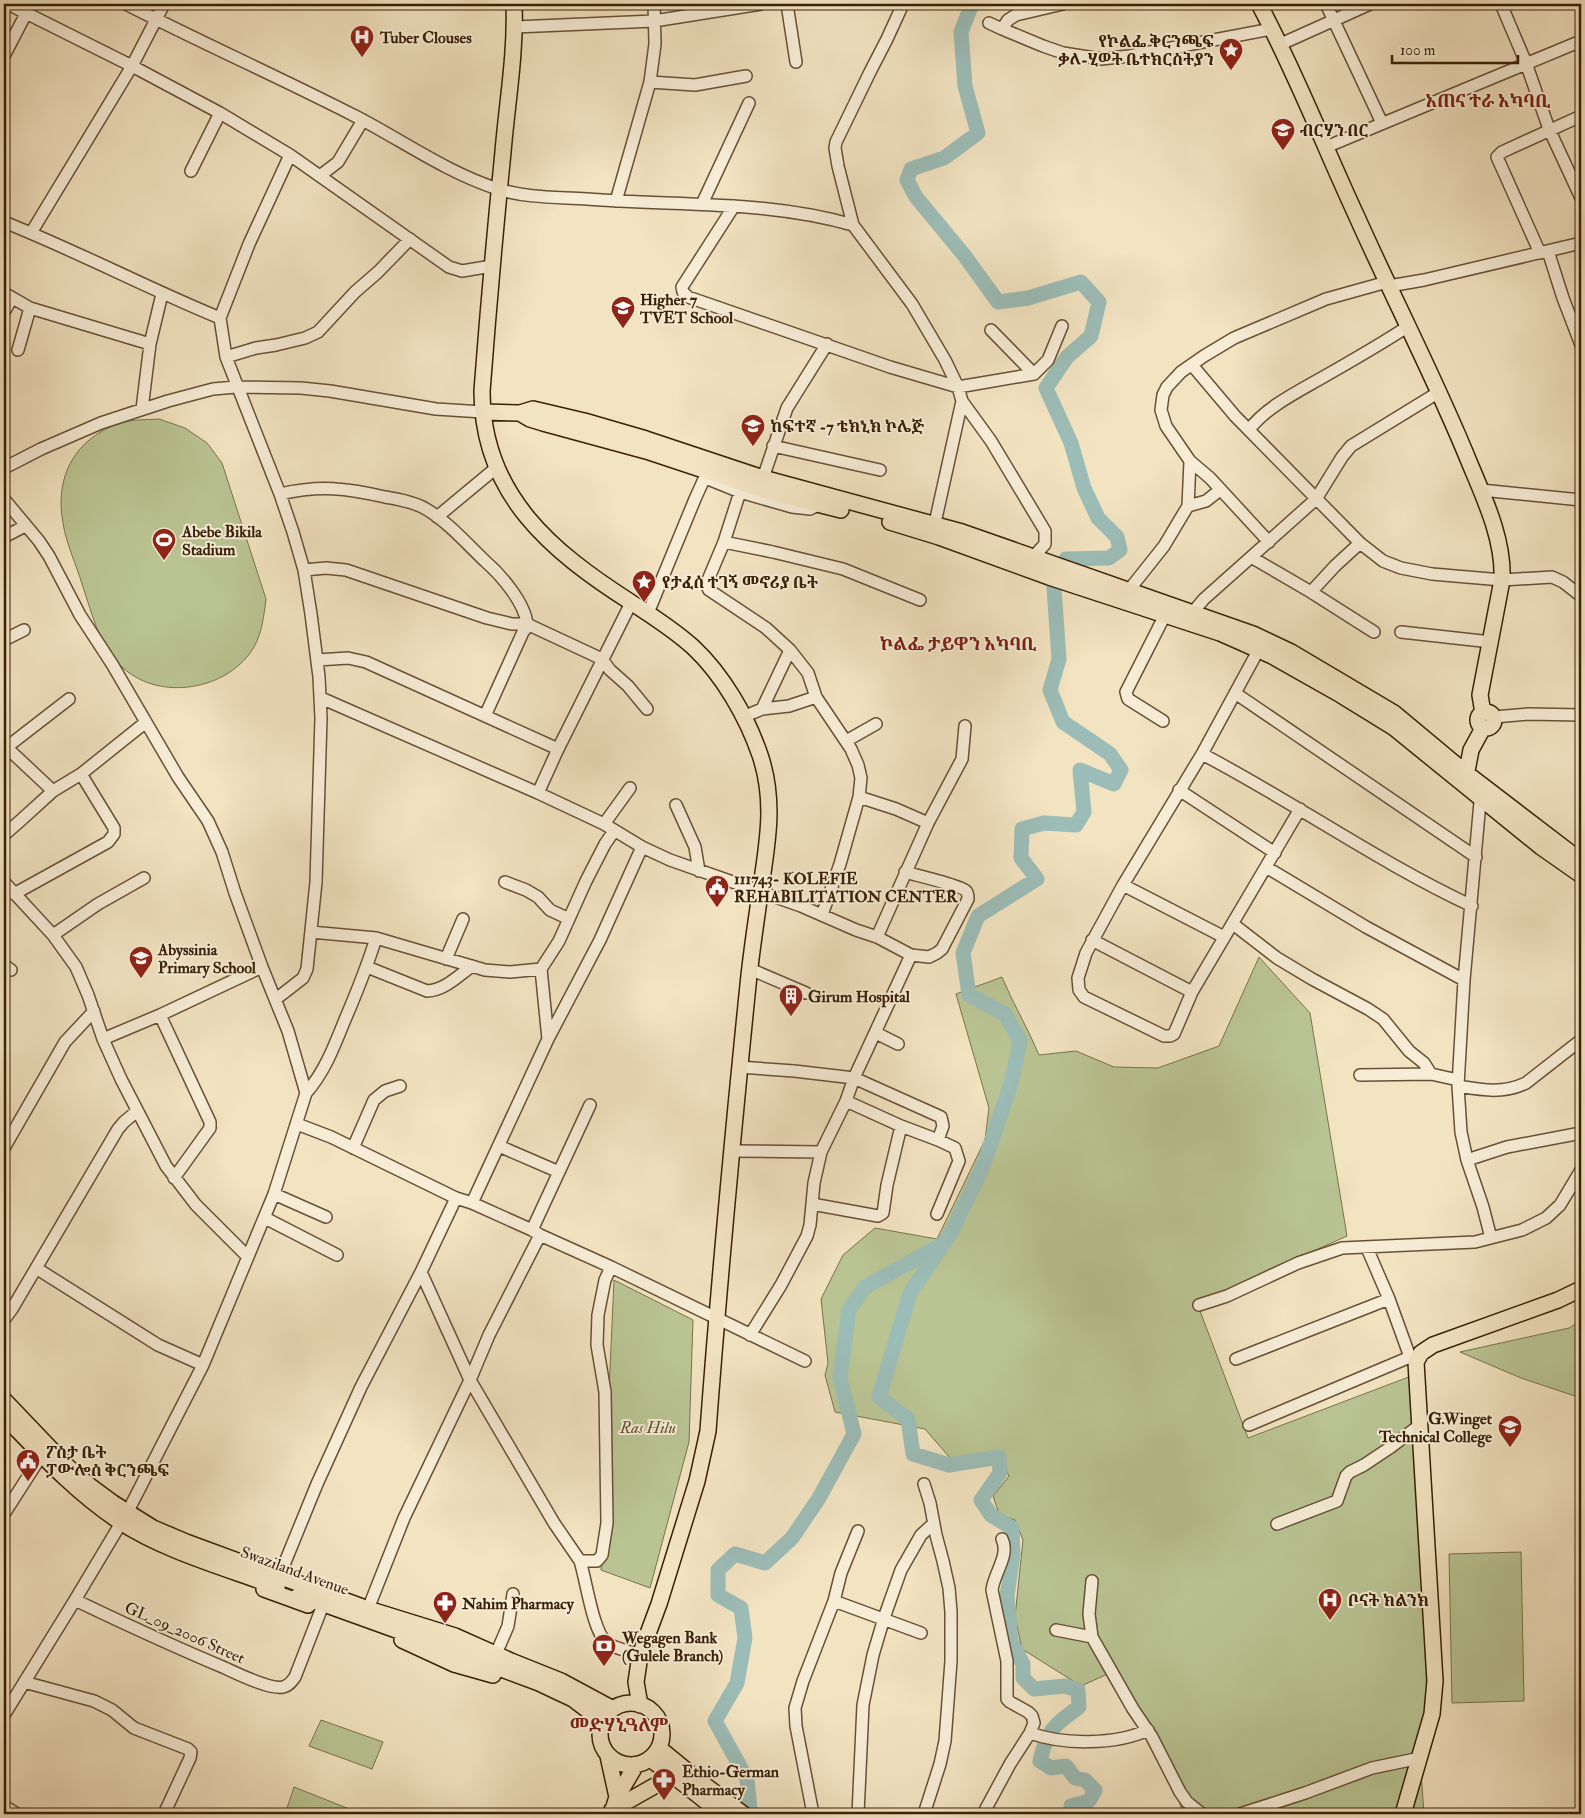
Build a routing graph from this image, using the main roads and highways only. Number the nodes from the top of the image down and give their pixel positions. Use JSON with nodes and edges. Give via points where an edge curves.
{"nodes":[{"id":1,"x":514,"y":4,"type":"edge"},
{"id":2,"x":1259,"y":4,"type":"edge"},
{"id":3,"x":482,"y":412,"type":"junction"},
{"id":4,"x":739,"y":481,"type":"junction"},
{"id":5,"x":1029,"y":563,"type":"junction"},
{"id":6,"x":1077,"y":579,"type":"junction"},
{"id":7,"x":1190,"y":617,"type":"junction"},
{"id":8,"x":1465,"y":779,"type":"junction"},
{"id":9,"x":1481,"y":791,"type":"junction"},
{"id":10,"x":1581,"y":861,"type":"edge"},
{"id":11,"x":1581,"y":874,"type":"edge"},
{"id":12,"x":1581,"y":1289,"type":"edge"},
{"id":13,"x":1581,"y":1300,"type":"edge"},
{"id":14,"x":4,"y":1400,"type":"edge"},
{"id":15,"x":4,"y":1408,"type":"edge"},
{"id":16,"x":4,"y":1416,"type":"edge"},
{"id":17,"x":4,"y":1424,"type":"edge"},
{"id":18,"x":123,"y":1520,"type":"junction"},
{"id":19,"x":640,"y":1705,"type":"junction"},
{"id":20,"x":605,"y":1719,"type":"junction"},
{"id":21,"x":608,"y":1756,"type":"junction"},
{"id":22,"x":648,"y":1758,"type":"junction"},
{"id":23,"x":665,"y":1780,"type":"junction"},
{"id":24,"x":1416,"y":1784,"type":"junction"},
{"id":25,"x":613,"y":1807,"type":"edge"},
{"id":26,"x":707,"y":1813,"type":"edge"},
{"id":27,"x":722,"y":1814,"type":"edge"},
{"id":28,"x":730,"y":1814,"type":"edge"},
{"id":29,"x":744,"y":1814,"type":"edge"},
{"id":30,"x":1404,"y":1814,"type":"edge"},
{"id":31,"x":1411,"y":1814,"type":"edge"}],
"edges":[{"from":1,"to":3,"type":"main road","via":[[515,27],[492,266]]},
{"from":2,"to":8,"type":"main road","via":[[1281,44],[1439,392],[1481,490],[1499,545],[1502,580],[1480,695],[1489,715],[1478,720],[1483,728],[1471,750]]},
{"from":3,"to":4,"type":"main road","via":[[520,413],[530,419]]},
{"from":3,"to":19,"type":"main road","via":[[496,468],[517,505],[562,553],[661,621],[701,655],[723,683],[760,753],[770,795],[768,836],[739,1067],[708,1430],[703,1458],[659,1604],[640,1655],[636,1682]]},
{"from":4,"to":5,"type":"main road"},
{"from":4,"to":5,"type":"main road","via":[[763,478],[935,523]]},
{"from":5,"to":6,"type":"main road"},
{"from":6,"to":7,"type":"main road","via":[[1129,590]]},
{"from":6,"to":7,"type":"main road","via":[[1165,615]]},
{"from":7,"to":8,"type":"main road","via":[[1300,671],[1381,719]]},
{"from":7,"to":8,"type":"main road","via":[[1277,644],[1378,702],[1406,722]]},
{"from":8,"to":9,"type":"main road"},
{"from":9,"to":10,"type":"main road"},
{"from":9,"to":11,"type":"main road","via":[[1541,846]]},
{"from":12,"to":24,"type":"main road","via":[[1433,1346],[1414,1357],[1421,1424],[1435,1681],[1432,1714]]},
{"from":13,"to":24,"type":"main road","via":[[1434,1355],[1426,1362],[1443,1690],[1439,1719]]},
{"from":14,"to":18,"type":"main road"},
{"from":15,"to":18,"type":"main road","name":"Swaziland Avenue","via":[[76,1482]]},
{"from":16,"to":18,"type":"main road","name":"Swaziland Avenue","via":[[72,1484]]},
{"from":17,"to":18,"type":"main road","via":[[76,1497]]},
{"from":18,"to":20,"type":"main road","name":"Swaziland Avenue","via":[[165,1545],[539,1683]]},
{"from":18,"to":20,"type":"main road","via":[[168,1554]]},
{"from":18,"to":20,"type":"main road","via":[[368,1609],[449,1634],[561,1681]]},
{"from":19,"to":20,"type":"main road","via":[[621,1705]]},
{"from":19,"to":22,"type":"main road","via":[[655,1714],[662,1731]]},
{"from":20,"to":21,"type":"main road","via":[[602,1747]]},
{"from":21,"to":22,"type":"main road","via":[[626,1765]]},
{"from":21,"to":25,"type":"main road"},
{"from":22,"to":23,"type":"main road"},
{"from":22,"to":25,"type":"main road"},
{"from":22,"to":27,"type":"main road"},
{"from":22,"to":28,"type":"main road"},
{"from":22,"to":29,"type":"main road","via":[[685,1770]]},
{"from":23,"to":25,"type":"main road"},
{"from":23,"to":26,"type":"main road"},
{"from":24,"to":30,"type":"main road"},
{"from":24,"to":31,"type":"main road"}]}
